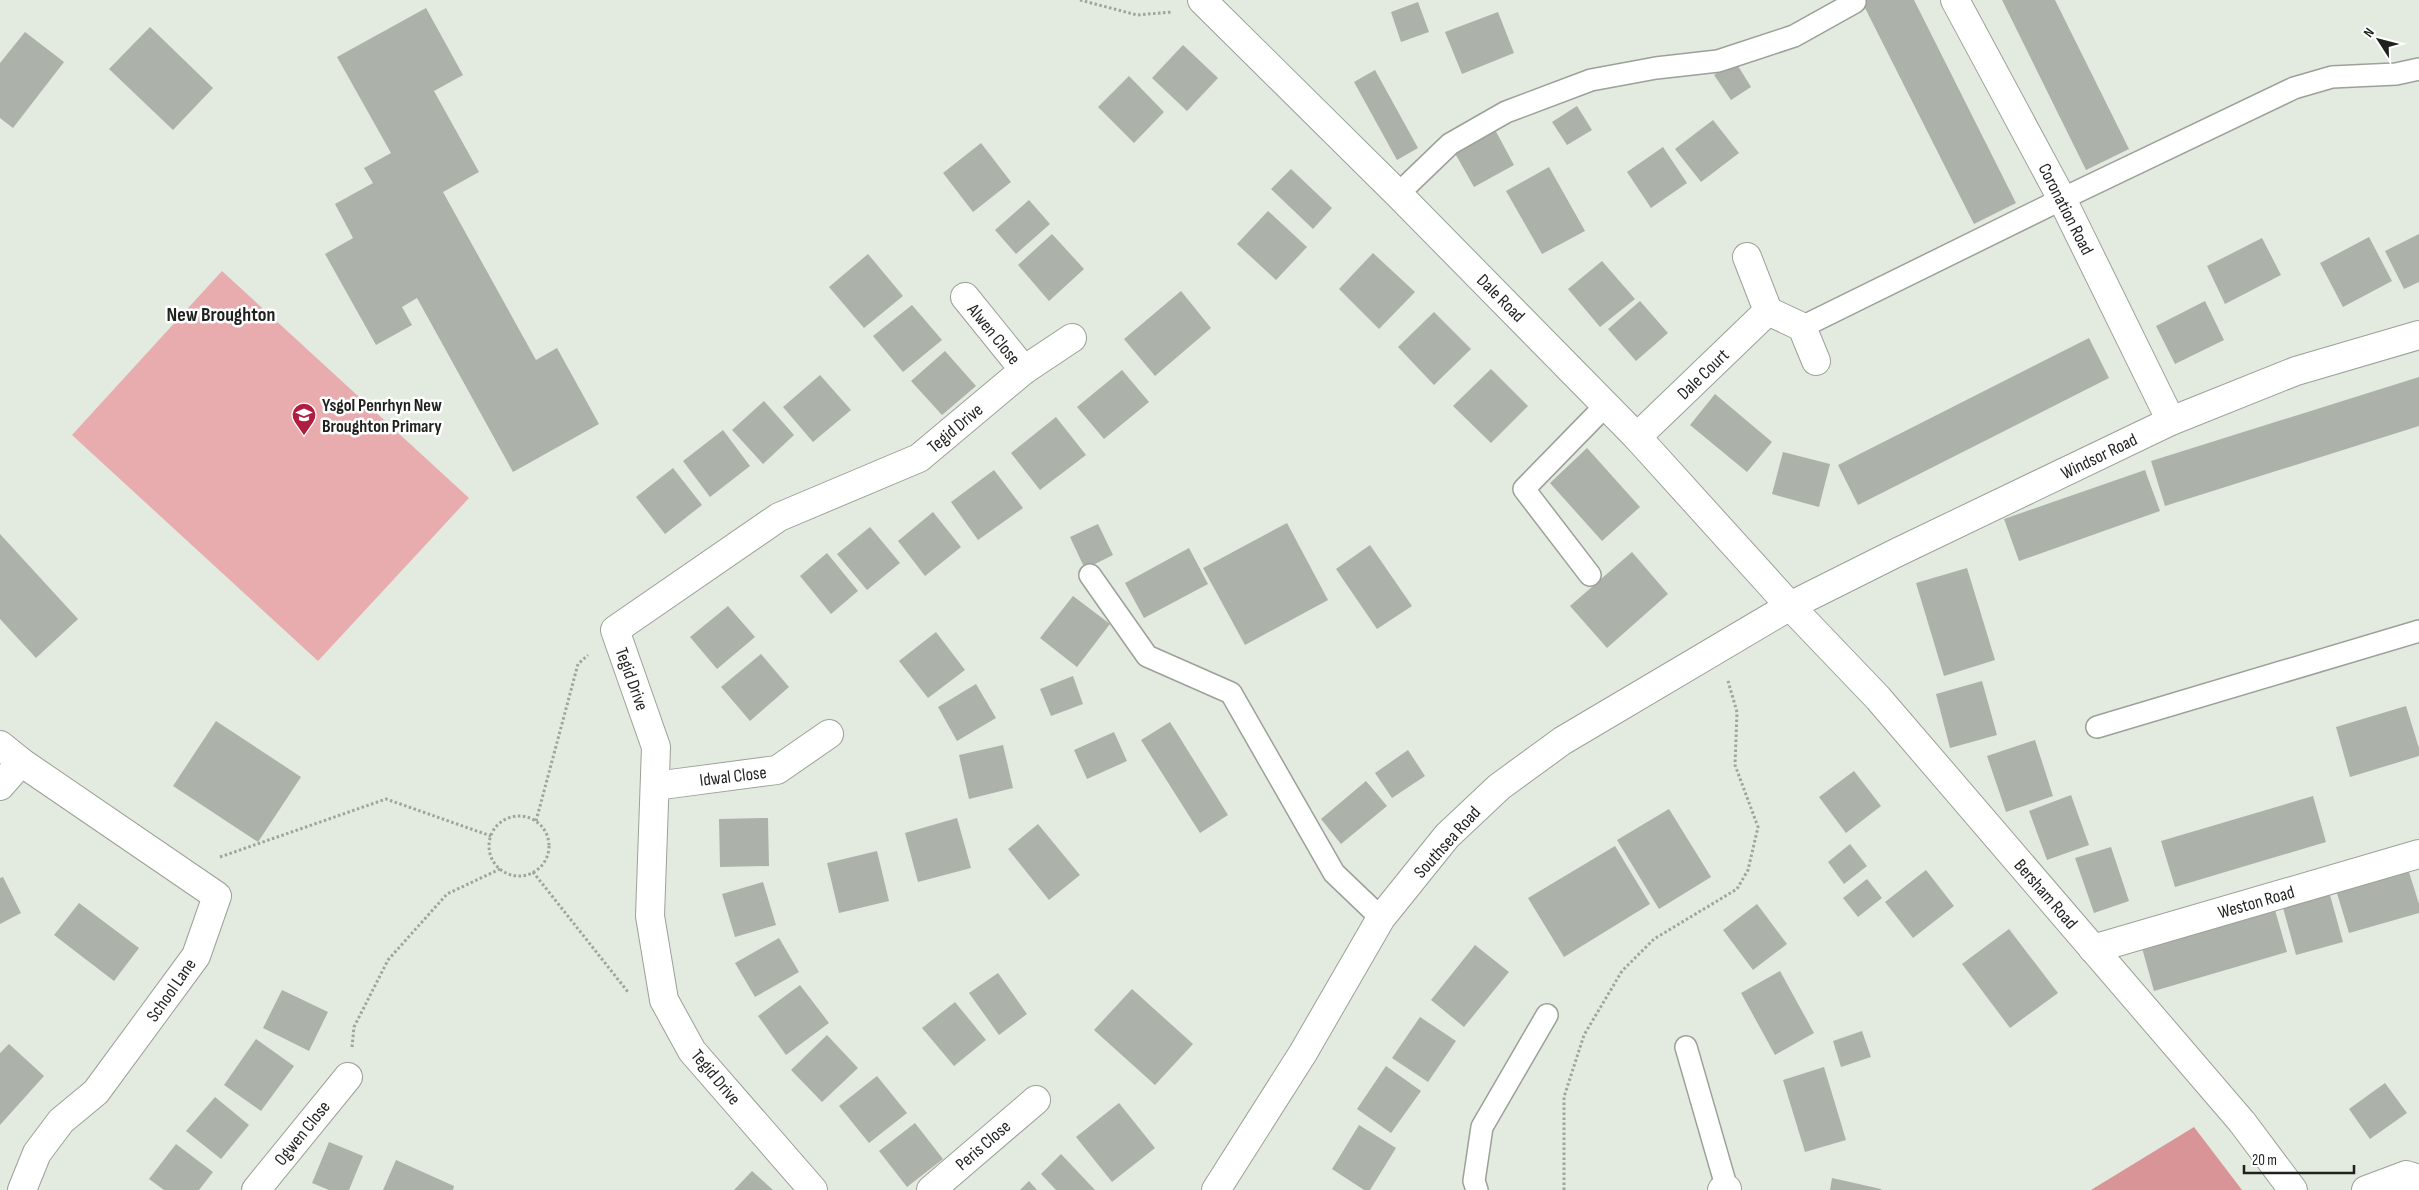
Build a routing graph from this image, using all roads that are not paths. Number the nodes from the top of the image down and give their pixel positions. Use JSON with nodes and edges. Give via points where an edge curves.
{"nodes":[{"id":1,"x":1955,"y":0,"type":"edge"},
{"id":2,"x":1855,"y":2,"type":"dead end"},
{"id":3,"x":1206,"y":4,"type":"edge"},
{"id":4,"x":2419,"y":69,"type":"edge"},
{"id":5,"x":1398,"y":194,"type":"junction"},
{"id":6,"x":2062,"y":199,"type":"junction"},
{"id":7,"x":1747,"y":257,"type":"dead end"},
{"id":8,"x":965,"y":297,"type":"dead end"},
{"id":9,"x":1768,"y":311,"type":"junction"},
{"id":10,"x":1802,"y":327,"type":"junction"},
{"id":11,"x":2419,"y":335,"type":"edge"},
{"id":12,"x":1072,"y":338,"type":"dead end"},
{"id":13,"x":1816,"y":361,"type":"dead end"},
{"id":14,"x":1024,"y":370,"type":"junction"},
{"id":15,"x":1606,"y":405,"type":"junction"},
{"id":16,"x":2171,"y":421,"type":"junction"},
{"id":17,"x":1637,"y":436,"type":"junction"},
{"id":18,"x":1090,"y":575,"type":"dead end"},
{"id":19,"x":1590,"y":575,"type":"dead end"},
{"id":20,"x":1790,"y":606,"type":"junction"},
{"id":21,"x":2419,"y":631,"type":"edge"},
{"id":22,"x":2097,"y":727,"type":"dead end"},
{"id":23,"x":828,"y":734,"type":"dead end"},
{"id":24,"x":0,"y":745,"type":"edge"},
{"id":25,"x":21,"y":762,"type":"junction"},
{"id":26,"x":0,"y":786,"type":"edge"},
{"id":27,"x":655,"y":786,"type":"junction"},
{"id":28,"x":2419,"y":854,"type":"edge"},
{"id":29,"x":1382,"y":918,"type":"junction"},
{"id":30,"x":2093,"y":949,"type":"junction"},
{"id":31,"x":1547,"y":1015,"type":"dead end"},
{"id":32,"x":1686,"y":1047,"type":"dead end"},
{"id":33,"x":348,"y":1077,"type":"road end"},
{"id":34,"x":1036,"y":1100,"type":"dead end"},
{"id":35,"x":2419,"y":1179,"type":"edge"},
{"id":36,"x":1725,"y":1189,"type":"edge"},
{"id":37,"x":22,"y":1190,"type":"edge"},
{"id":38,"x":256,"y":1190,"type":"edge"},
{"id":39,"x":813,"y":1190,"type":"edge"},
{"id":40,"x":931,"y":1190,"type":"edge"},
{"id":41,"x":1216,"y":1190,"type":"edge"},
{"id":42,"x":1477,"y":1190,"type":"edge"},
{"id":43,"x":2293,"y":1190,"type":"edge"},
{"id":44,"x":2366,"y":1190,"type":"edge"}],
"edges":[{"from":1,"to":6,"type":"street","name":"Coronation Road"},
{"from":2,"to":5,"type":"lane","via":[[1794,36],[1718,61],[1591,80],[1506,112],[1450,144]]},
{"from":3,"to":5,"type":"street","name":"Dale Road"},
{"from":4,"to":6,"type":"lane","via":[[2396,74],[2332,77],[2294,88]]},
{"from":5,"to":15,"type":"street","name":"Dale Road"},
{"from":6,"to":10,"type":"lane"},
{"from":6,"to":16,"type":"street","name":"Coronation Road"},
{"from":7,"to":9,"type":"street"},
{"from":8,"to":14,"type":"street","name":"Alwen Close"},
{"from":9,"to":10,"type":"street"},
{"from":9,"to":17,"type":"street","name":"Dale Court"},
{"from":10,"to":13,"type":"street"},
{"from":11,"to":16,"type":"street","name":"Windsor Road","via":[[2296,371]]},
{"from":12,"to":14,"type":"street","name":"Tegid Drive"},
{"from":14,"to":27,"type":"street","name":"Tegid Drive","via":[[919,458],[779,517],[615,630],[656,747]]},
{"from":15,"to":17,"type":"street","name":"Dale Road"},
{"from":15,"to":19,"type":"lane","via":[[1524,489]]},
{"from":16,"to":20,"type":"street","name":"Windsor Road"},
{"from":17,"to":20,"type":"street","name":"Dale Road"},
{"from":18,"to":29,"type":"lane","via":[[1147,656],[1231,693],[1334,873]]},
{"from":20,"to":29,"type":"street","name":"Southsea Road","via":[[1562,741],[1499,788],[1448,836]]},
{"from":20,"to":30,"type":"street","name":"Bersham Road","via":[[1878,698]]},
{"from":21,"to":22,"type":"lane"},
{"from":23,"to":27,"type":"street","name":"Idwal Close","via":[[777,770]]},
{"from":24,"to":25,"type":"street","name":"School Lane"},
{"from":25,"to":26,"type":"street"},
{"from":25,"to":37,"type":"street","name":"School Lane","via":[[217,896],[196,956],[96,1092],[62,1121],[37,1152]]},
{"from":27,"to":39,"type":"street","name":"Tegid Drive","via":[[650,916],[664,1000],[692,1051]]},
{"from":28,"to":30,"type":"street","name":"Weston Road"},
{"from":29,"to":41,"type":"street","name":"Southsea Road","via":[[1303,1053]]},
{"from":30,"to":43,"type":"street","name":"Bersham Road","via":[[2242,1122]]},
{"from":31,"to":42,"type":"lane","via":[[1482,1127],[1474,1181]]},
{"from":32,"to":36,"type":"lane"},
{"from":33,"to":38,"type":"street","name":"Ogwen Close"},
{"from":34,"to":40,"type":"street","name":"Peris Close"},
{"from":35,"to":44,"type":"street","via":[[2406,1175]]}]}
